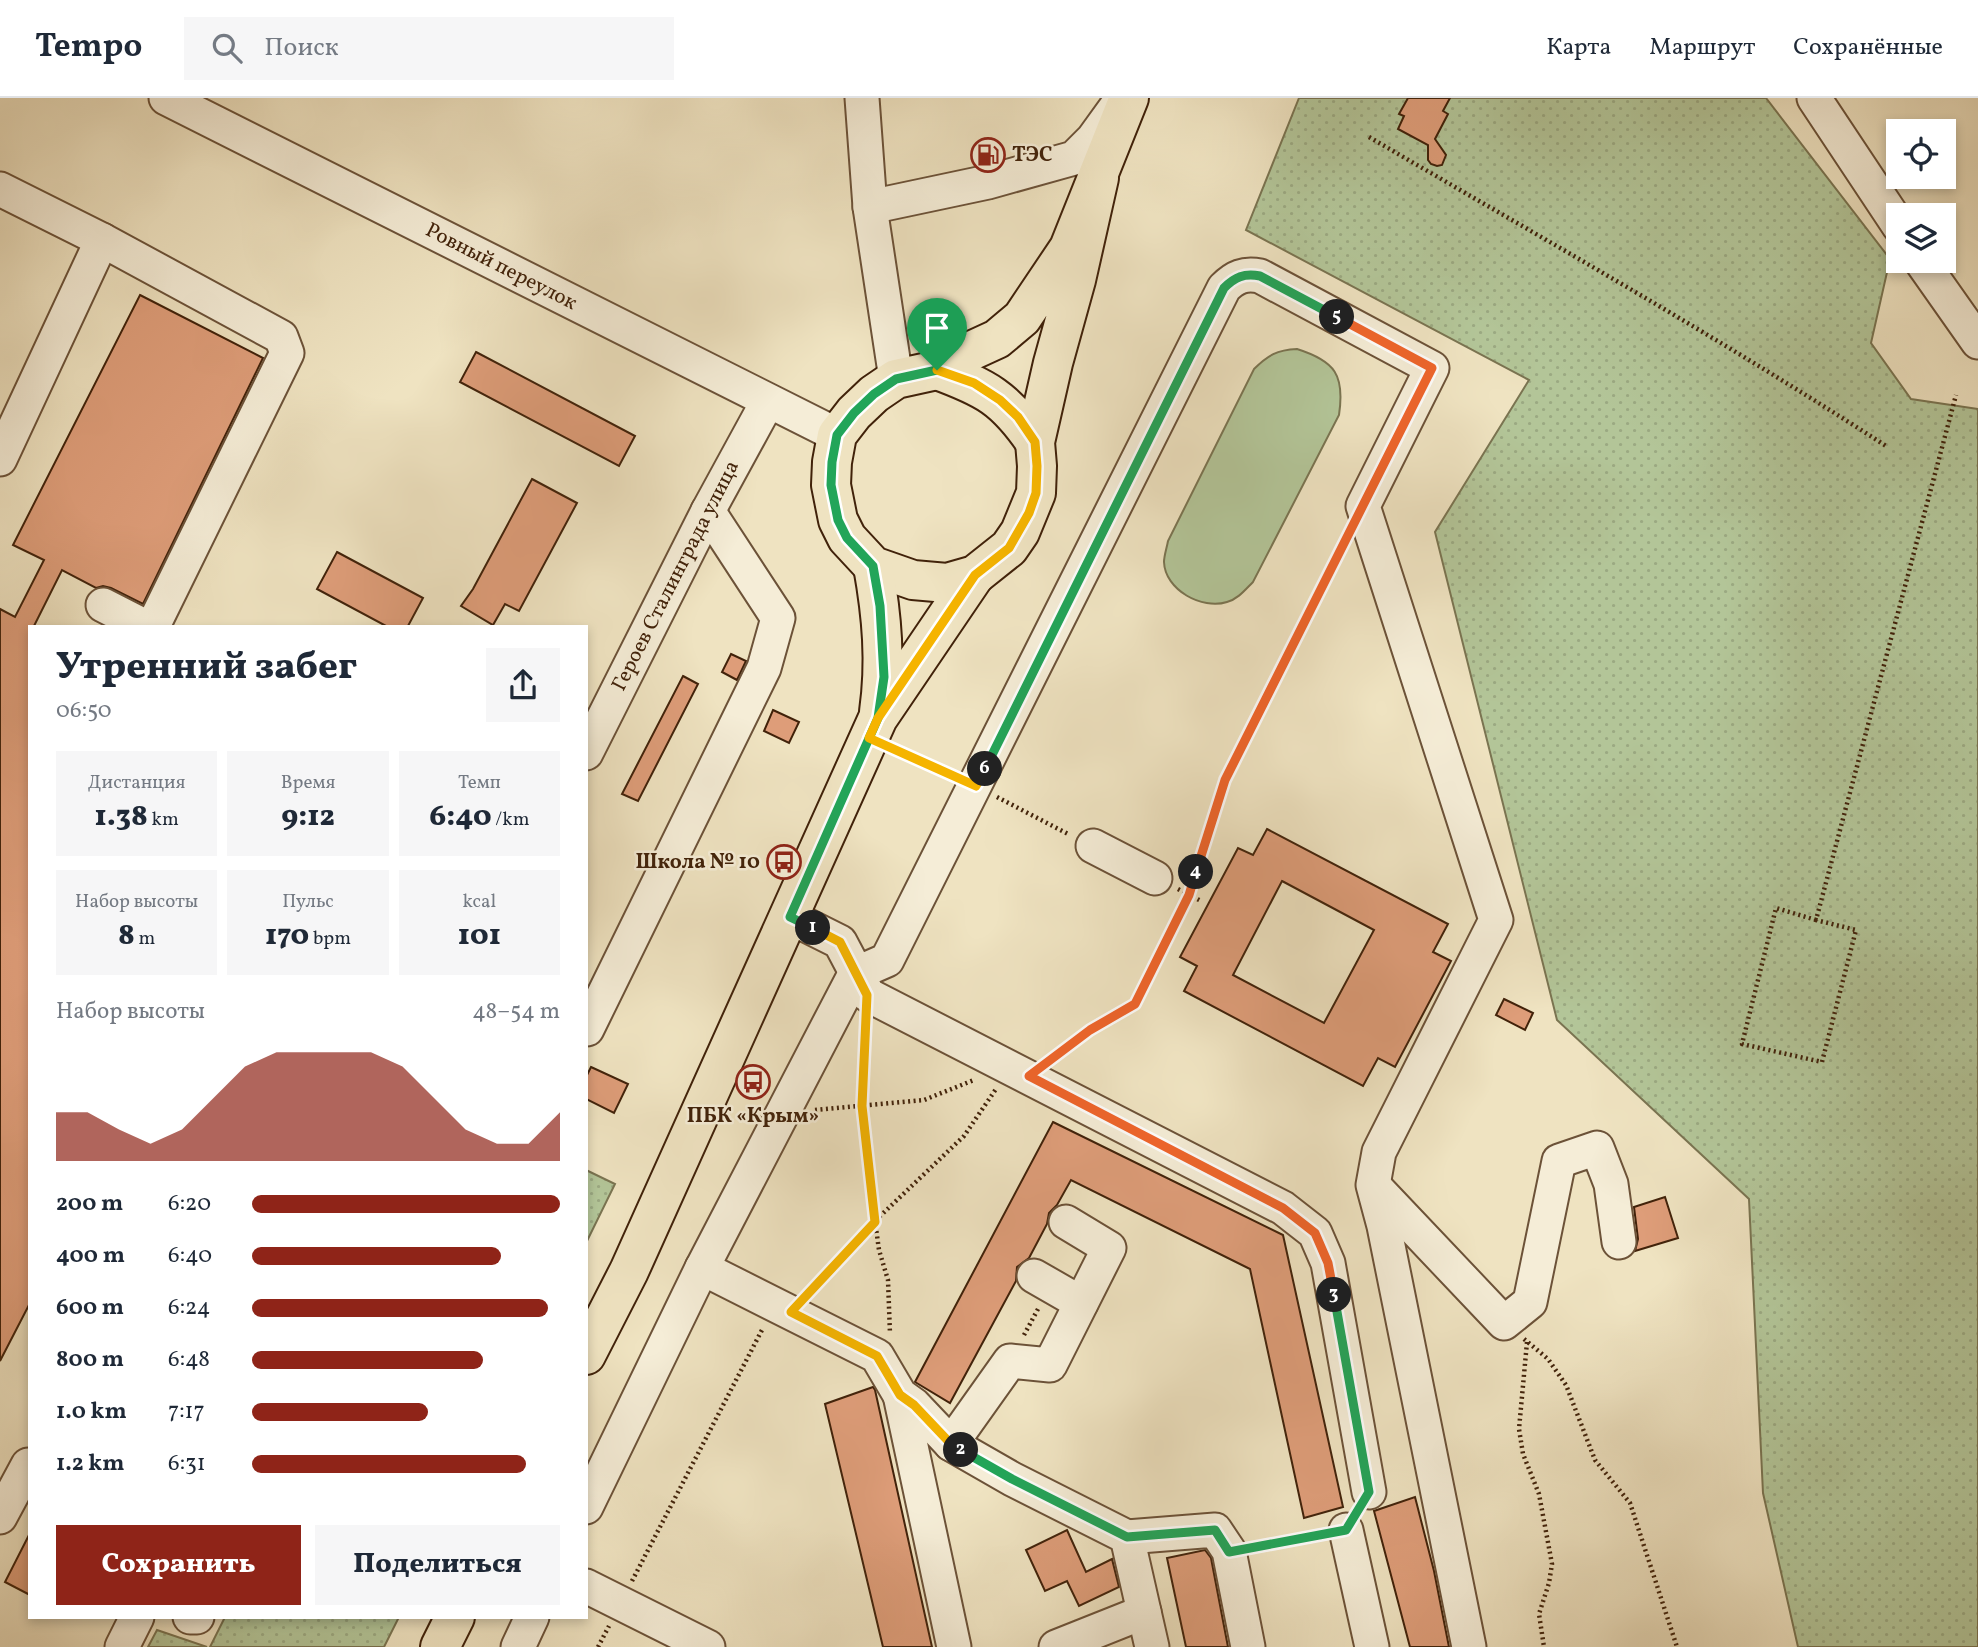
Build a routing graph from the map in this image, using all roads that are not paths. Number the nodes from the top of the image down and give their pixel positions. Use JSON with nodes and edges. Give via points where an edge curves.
{"nodes":[{"id":1,"x":166,"y":98,"type":"edge"},
{"id":2,"x":862,"y":98,"type":"edge"},
{"id":3,"x":1122,"y":98,"type":"edge"},
{"id":4,"x":1129,"y":98,"type":"edge"},
{"id":5,"x":1830,"y":107,"type":"edge"},
{"id":6,"x":1099,"y":178,"type":"junction"},
{"id":7,"x":0,"y":189,"type":"edge"},
{"id":8,"x":1886,"y":204,"type":"edge"},
{"id":9,"x":870,"y":207,"type":"junction"},
{"id":10,"x":102,"y":240,"type":"junction"},
{"id":11,"x":1930,"y":273,"type":"edge"},
{"id":12,"x":1977,"y":337,"type":"edge"},
{"id":13,"x":937,"y":370,"type":"junction"},
{"id":14,"x":896,"y":379,"type":"junction"},
{"id":15,"x":768,"y":401,"type":"junction"},
{"id":16,"x":837,"y":435,"type":"junction"},
{"id":17,"x":1035,"y":442,"type":"junction"},
{"id":18,"x":0,"y":459,"type":"edge"},
{"id":19,"x":708,"y":511,"type":"junction"},
{"id":20,"x":873,"y":566,"type":"junction"},
{"id":21,"x":975,"y":575,"type":"junction"},
{"id":22,"x":103,"y":605,"type":"dead end"},
{"id":23,"x":142,"y":625,"type":"edge"},
{"id":24,"x":153,"y":625,"type":"edge"},
{"id":25,"x":874,"y":728,"type":"junction"},
{"id":26,"x":588,"y":749,"type":"edge"},
{"id":27,"x":1093,"y":846,"type":"road end"},
{"id":28,"x":1155,"y":878,"type":"dead end"},
{"id":29,"x":790,"y":917,"type":"junction"},
{"id":30,"x":861,"y":984,"type":"junction"},
{"id":31,"x":588,"y":1027,"type":"edge"},
{"id":32,"x":1373,"y":1185,"type":"junction"},
{"id":33,"x":1066,"y":1222,"type":"dead end"},
{"id":34,"x":1619,"y":1242,"type":"dead end"},
{"id":35,"x":702,"y":1268,"type":"junction"},
{"id":36,"x":1042,"y":1281,"type":"road end"},
{"id":37,"x":1081,"y":1303,"type":"junction"},
{"id":38,"x":588,"y":1352,"type":"edge"},
{"id":39,"x":896,"y":1388,"type":"junction"},
{"id":40,"x":951,"y":1444,"type":"junction"},
{"id":41,"x":27,"y":1465,"type":"dead end"},
{"id":42,"x":1369,"y":1492,"type":"dead end"},
{"id":43,"x":588,"y":1503,"type":"edge"},
{"id":44,"x":0,"y":1517,"type":"edge"},
{"id":45,"x":1346,"y":1530,"type":"road end"},
{"id":46,"x":1127,"y":1537,"type":"junction"},
{"id":47,"x":588,"y":1587,"type":"edge"},
{"id":48,"x":1144,"y":1612,"type":"junction"},
{"id":49,"x":136,"y":1619,"type":"edge"},
{"id":50,"x":454,"y":1619,"type":"edge"},
{"id":51,"x":531,"y":1619,"type":"edge"},
{"id":52,"x":122,"y":1647,"type":"edge"},
{"id":53,"x":440,"y":1647,"type":"edge"},
{"id":54,"x":518,"y":1647,"type":"edge"},
{"id":55,"x":708,"y":1647,"type":"edge"},
{"id":56,"x":954,"y":1647,"type":"edge"},
{"id":57,"x":1056,"y":1647,"type":"edge"},
{"id":58,"x":1152,"y":1647,"type":"edge"},
{"id":59,"x":1248,"y":1647,"type":"edge"},
{"id":60,"x":1372,"y":1647,"type":"edge"},
{"id":61,"x":1469,"y":1647,"type":"edge"}],
"edges":[{"from":1,"to":15,"type":"street","name":"Ровный переулок"},
{"from":2,"to":9,"type":"street"},
{"from":3,"to":9,"type":"street","via":[[1074,158]]},
{"from":4,"to":6,"type":"main road"},
{"from":5,"to":8,"type":"street"},
{"from":6,"to":13,"type":"main road","via":[[1069,248],[1021,318],[997,339]]},
{"from":6,"to":17,"type":"main road"},
{"from":7,"to":10,"type":"street"},
{"from":9,"to":14,"type":"street"},
{"from":10,"to":18,"type":"street"},
{"from":10,"to":24,"type":"street","via":[[281,337],[287,353]]},
{"from":11,"to":12,"type":"street"},
{"from":13,"to":14,"type":"main road"},
{"from":13,"to":17,"type":"main road","via":[[974,383],[1000,400]]},
{"from":14,"to":16,"type":"main road","via":[[874,394]]},
{"from":15,"to":16,"type":"street","name":"Ровный переулок"},
{"from":15,"to":19,"type":"street","name":"Героев Сталинграда улица"},
{"from":16,"to":20,"type":"main road","via":[[831,485],[838,520],[847,538]]},
{"from":17,"to":21,"type":"main road","via":[[1036,493],[1029,513],[1009,548]]},
{"from":19,"to":26,"type":"street","name":"Героев Сталинграда улица"},
{"from":19,"to":31,"type":"street","via":[[778,618],[764,668]]},
{"from":20,"to":21,"type":"main road","via":[[930,582],[947,583]]},
{"from":20,"to":25,"type":"main road","via":[[884,677]]},
{"from":21,"to":25,"type":"main road"},
{"from":22,"to":23,"type":"street"},
{"from":25,"to":29,"type":"main road"},
{"from":27,"to":28,"type":"street"},
{"from":29,"to":30,"type":"street","via":[[840,942]]},
{"from":29,"to":38,"type":"main road"},
{"from":30,"to":32,"type":"street","via":[[887,960],[1224,288],[1238,276],[1260,276],[1432,368],[1363,506],[1496,920],[1379,1152]]},
{"from":30,"to":35,"type":"street","via":[[781,1113]]},
{"from":30,"to":42,"type":"street","via":[[1283,1208],[1315,1233],[1328,1263]]},
{"from":32,"to":34,"type":"street","via":[[1516,1332],[1531,1302],[1559,1161],[1597,1148],[1611,1184]]},
{"from":32,"to":61,"type":"street"},
{"from":33,"to":37,"type":"street","via":[[1110,1248]]},
{"from":35,"to":39,"type":"street","via":[[877,1356]]},
{"from":35,"to":43,"type":"street"},
{"from":36,"to":37,"type":"street"},
{"from":37,"to":40,"type":"street","via":[[1049,1366],[1010,1361]]},
{"from":39,"to":40,"type":"street"},
{"from":39,"to":56,"type":"street"},
{"from":40,"to":46,"type":"street"},
{"from":41,"to":44,"type":"street"},
{"from":45,"to":60,"type":"street"},
{"from":46,"to":48,"type":"street"},
{"from":46,"to":59,"type":"street","via":[[1215,1530],[1229,1552]]},
{"from":47,"to":55,"type":"street"},
{"from":48,"to":57,"type":"street"},
{"from":48,"to":58,"type":"street"},
{"from":49,"to":52,"type":"street"},
{"from":50,"to":53,"type":"main road"},
{"from":51,"to":54,"type":"street"}]}
